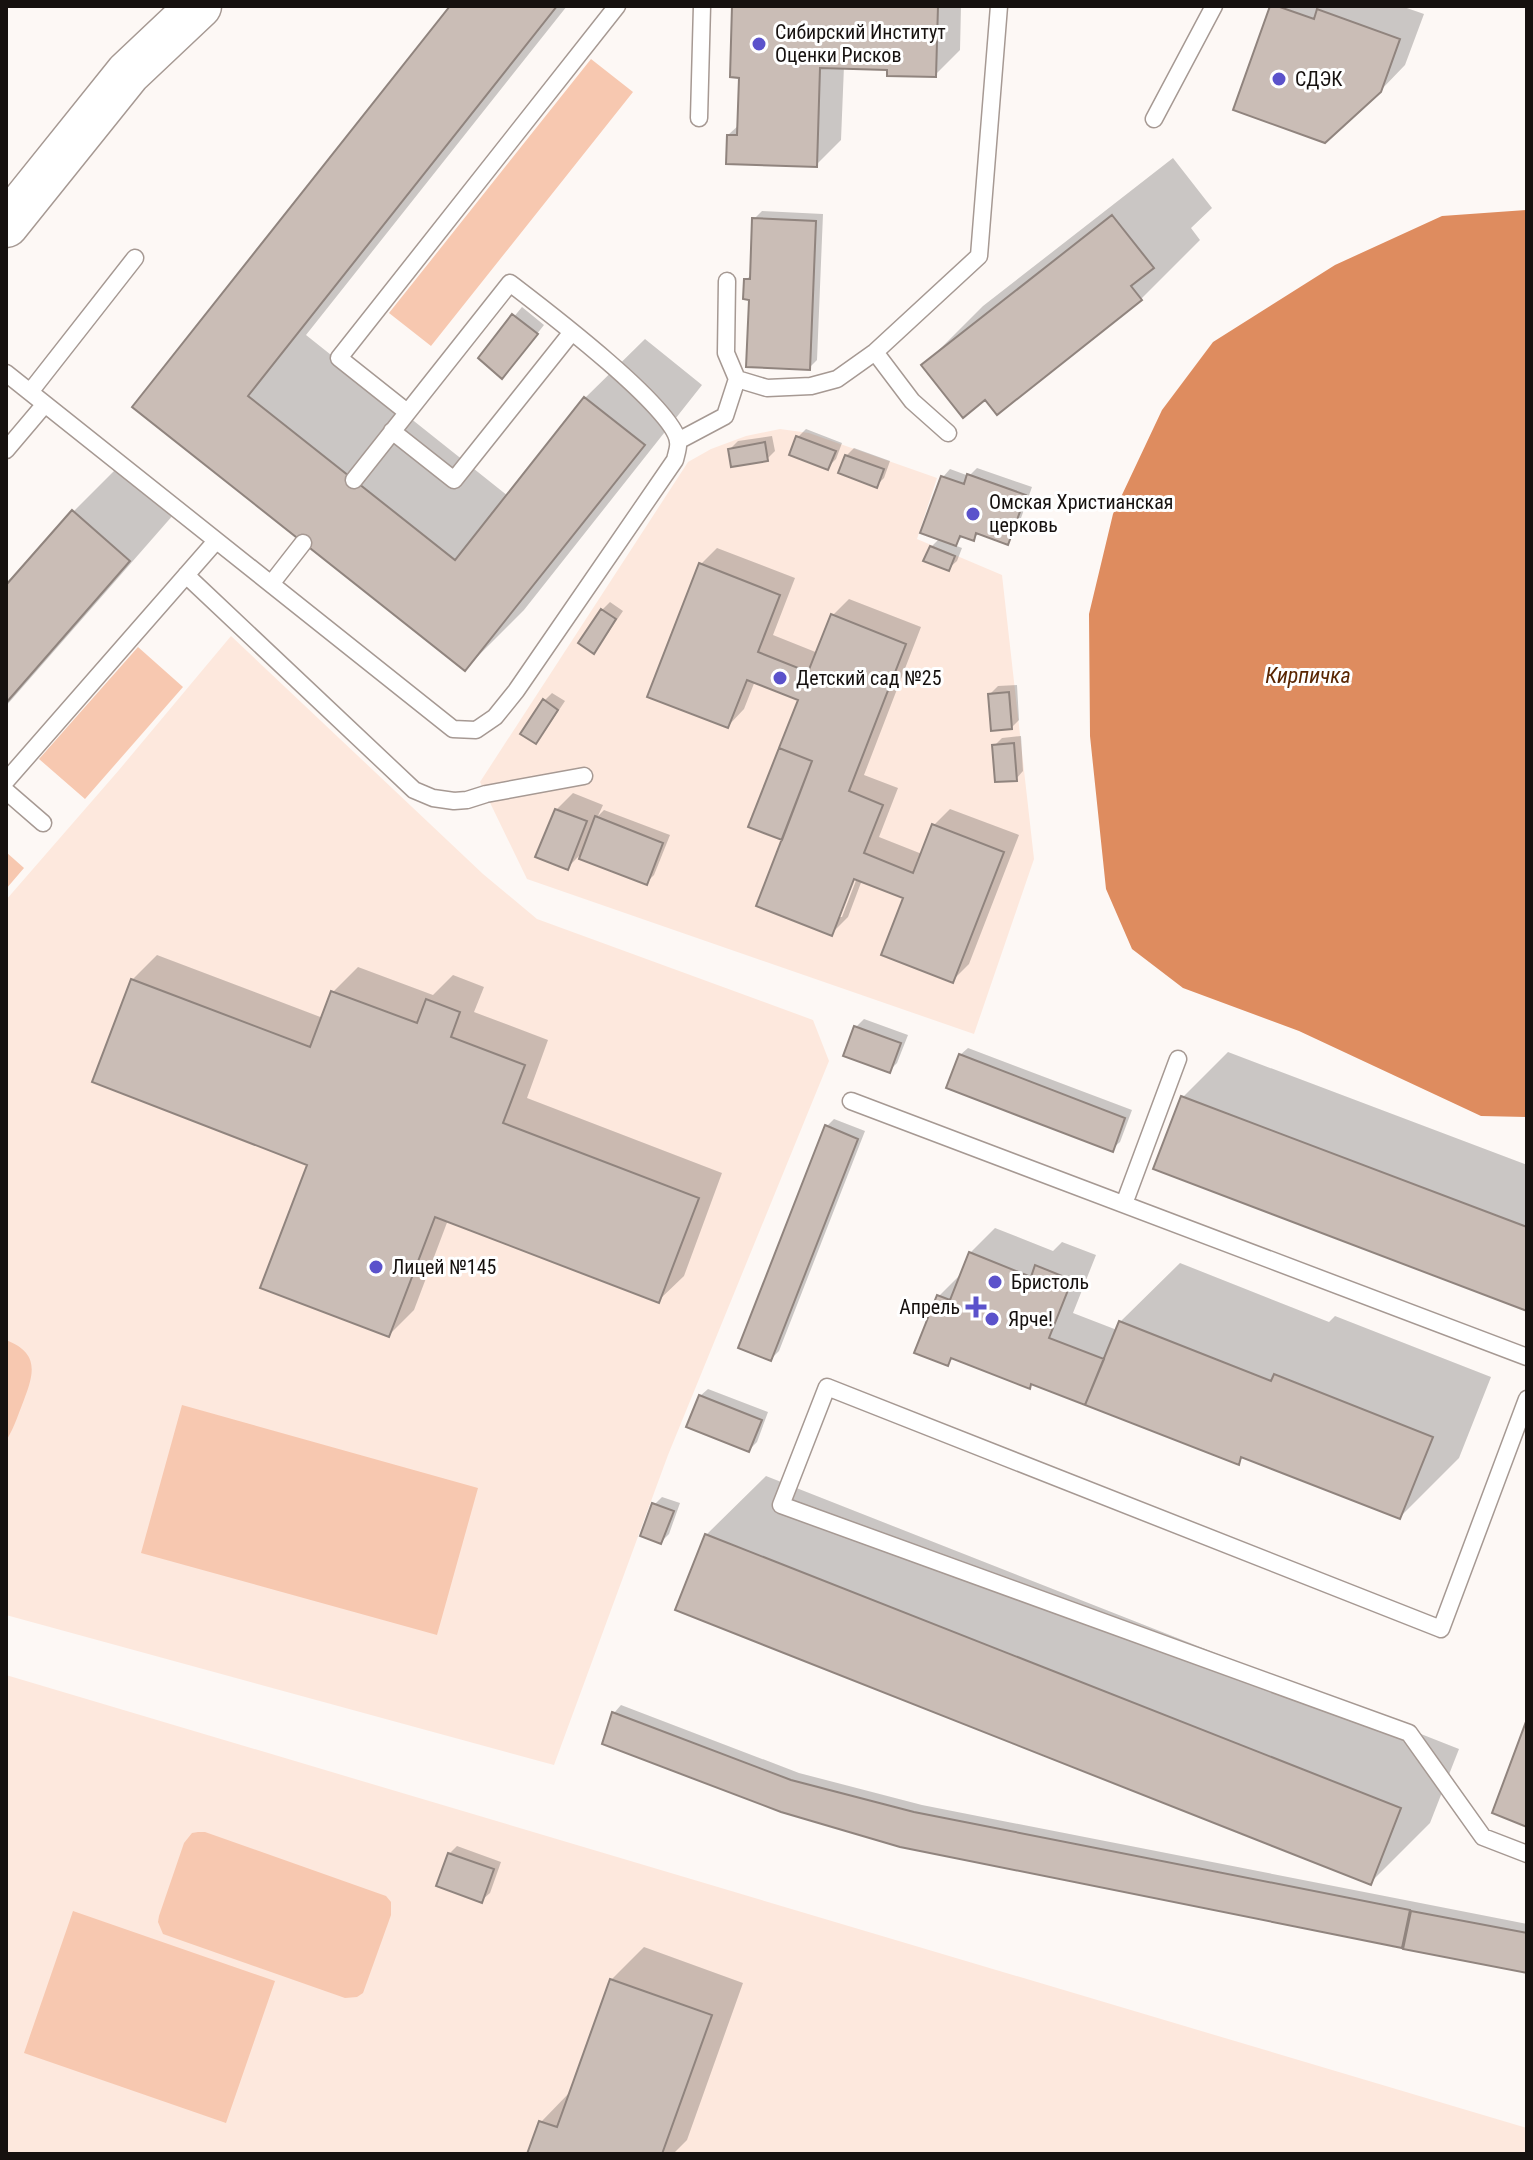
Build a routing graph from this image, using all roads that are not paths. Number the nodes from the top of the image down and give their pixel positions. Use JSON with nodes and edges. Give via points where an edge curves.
{"nodes":[{"id":1,"x":155,"y":6,"type":"edge"},
{"id":2,"x":199,"y":6,"type":"edge"},
{"id":3,"x":617,"y":6,"type":"edge"},
{"id":4,"x":702,"y":6,"type":"edge"},
{"id":5,"x":999,"y":6,"type":"edge"},
{"id":6,"x":1214,"y":6,"type":"edge"},
{"id":7,"x":128,"y":73,"type":"junction"},
{"id":8,"x":699,"y":118,"type":"dead end"},
{"id":9,"x":1154,"y":119,"type":"dead end"},
{"id":10,"x":6,"y":225,"type":"edge"},
{"id":11,"x":135,"y":258,"type":"dead end"},
{"id":12,"x":727,"y":281,"type":"dead end"},
{"id":13,"x":572,"y":332,"type":"junction"},
{"id":14,"x":875,"y":352,"type":"junction"},
{"id":15,"x":6,"y":373,"type":"edge"},
{"id":16,"x":737,"y":379,"type":"junction"},
{"id":17,"x":30,"y":392,"type":"junction"},
{"id":18,"x":45,"y":404,"type":"junction"},
{"id":19,"x":407,"y":412,"type":"junction"},
{"id":20,"x":392,"y":431,"type":"junction"},
{"id":21,"x":948,"y":433,"type":"dead end"},
{"id":22,"x":678,"y":441,"type":"junction"},
{"id":23,"x":6,"y":450,"type":"edge"},
{"id":24,"x":354,"y":480,"type":"dead end"},
{"id":25,"x":216,"y":541,"type":"junction"},
{"id":26,"x":303,"y":543,"type":"dead end"},
{"id":27,"x":186,"y":575,"type":"junction"},
{"id":28,"x":271,"y":584,"type":"junction"},
{"id":29,"x":584,"y":776,"type":"dead end"},
{"id":30,"x":6,"y":781,"type":"edge"},
{"id":31,"x":6,"y":791,"type":"edge"},
{"id":32,"x":43,"y":823,"type":"dead end"},
{"id":33,"x":1178,"y":1059,"type":"dead end"},
{"id":34,"x":851,"y":1101,"type":"dead end"},
{"id":35,"x":1124,"y":1204,"type":"junction"},
{"id":36,"x":1527,"y":1357,"type":"edge"},
{"id":37,"x":1527,"y":1399,"type":"edge"},
{"id":38,"x":1527,"y":1854,"type":"edge"}],
"edges":[{"from":1,"to":7,"type":"main road"},
{"from":2,"to":7,"type":"main road"},
{"from":3,"to":19,"type":"lane","via":[[339,358]]},
{"from":4,"to":8,"type":"lane"},
{"from":5,"to":14,"type":"lane","via":[[979,256]]},
{"from":6,"to":9,"type":"lane"},
{"from":7,"to":10,"type":"main road"},
{"from":11,"to":17,"type":"lane"},
{"from":12,"to":16,"type":"lane","via":[[726,353]]},
{"from":13,"to":19,"type":"lane","via":[[510,283]]},
{"from":13,"to":20,"type":"lane","via":[[454,480]]},
{"from":13,"to":22,"type":"lane","via":[[633,385],[670,424]]},
{"from":14,"to":16,"type":"lane","via":[[837,379],[811,386],[767,388]]},
{"from":14,"to":21,"type":"lane","via":[[912,401]]},
{"from":15,"to":17,"type":"lane"},
{"from":16,"to":22,"type":"lane","via":[[725,416]]},
{"from":17,"to":18,"type":"lane"},
{"from":18,"to":23,"type":"lane"},
{"from":18,"to":25,"type":"lane"},
{"from":19,"to":20,"type":"lane"},
{"from":20,"to":24,"type":"lane"},
{"from":22,"to":28,"type":"lane","via":[[675,460],[516,691],[476,730],[453,729]]},
{"from":25,"to":27,"type":"lane"},
{"from":25,"to":28,"type":"lane"},
{"from":26,"to":28,"type":"lane"},
{"from":27,"to":29,"type":"lane","via":[[414,790],[433,798],[467,800]]},
{"from":27,"to":30,"type":"lane"},
{"from":31,"to":32,"type":"lane"},
{"from":33,"to":35,"type":"lane"},
{"from":34,"to":35,"type":"lane"},
{"from":35,"to":36,"type":"lane"},
{"from":37,"to":38,"type":"lane","via":[[1441,1629],[827,1387],[781,1505],[1409,1733],[1483,1837]]}]}
